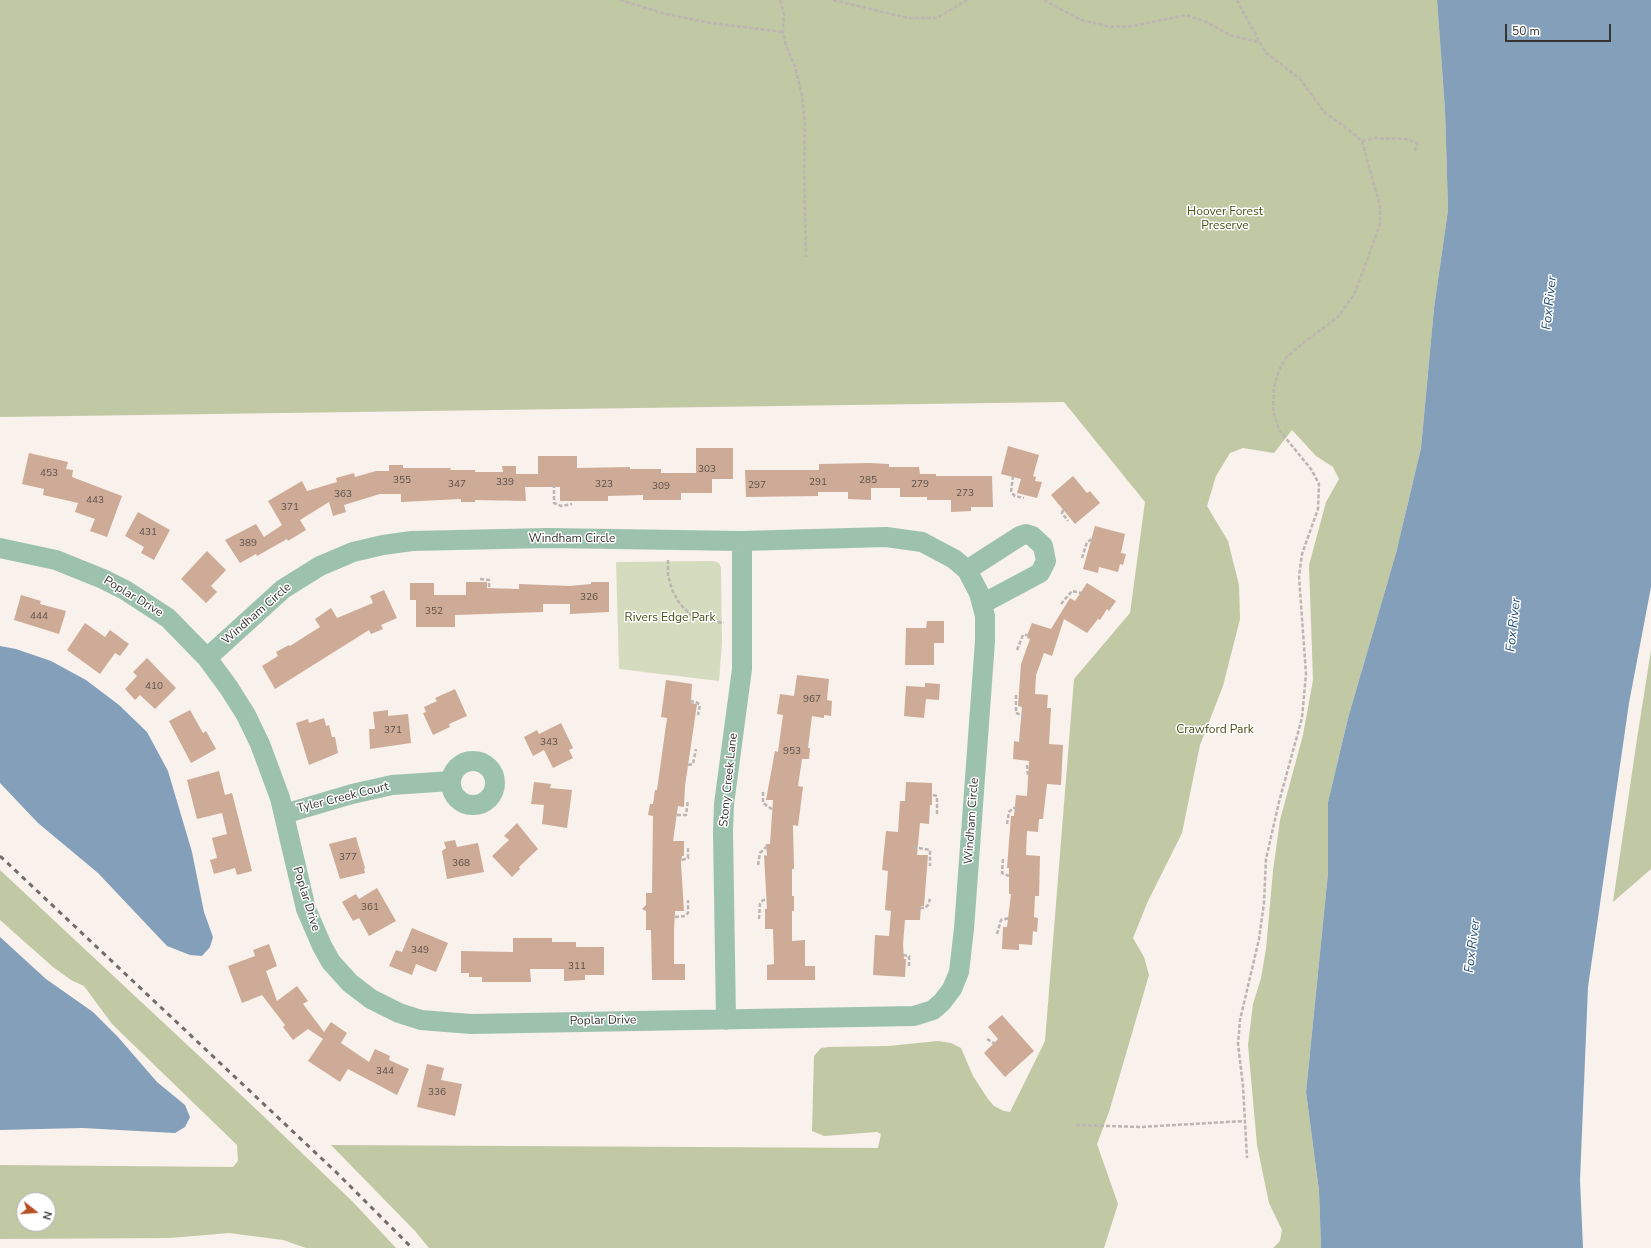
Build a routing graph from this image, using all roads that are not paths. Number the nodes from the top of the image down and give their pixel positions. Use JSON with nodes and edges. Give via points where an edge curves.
{"nodes":[{"id":1,"x":742,"y":541,"type":"junction"},
{"id":2,"x":0,"y":548,"type":"edge"},
{"id":3,"x":967,"y":570,"type":"junction"},
{"id":4,"x":982,"y":604,"type":"junction"},
{"id":5,"x":207,"y":658,"type":"junction"},
{"id":6,"x":451,"y":781,"type":"dead end"},
{"id":7,"x":284,"y":814,"type":"junction"},
{"id":8,"x":914,"y":1016,"type":"joint"},
{"id":9,"x":726,"y":1020,"type":"junction"}],
"edges":[{"from":1,"to":3,"type":"street","name":"Windham Circle","via":[[902,538],[922,542],[937,549]]},
{"from":1,"to":5,"type":"street","name":"Windham Circle","via":[[548,538],[412,541],[353,552],[320,566],[283,588]]},
{"from":1,"to":9,"type":"street","name":"Stony Creek Lane","via":[[742,669],[724,817]]},
{"from":2,"to":5,"type":"street","name":"Poplar Drive","via":[[56,560],[125,590],[168,618]]},
{"from":3,"to":4,"type":"street","name":"Windham Circle","via":[[974,580]]},
{"from":3,"to":4,"type":"street","via":[[1026,534],[1039,540],[1043,546],[1046,561],[1040,573]]},
{"from":4,"to":8,"type":"street","name":"Windham Circle","via":[[985,616],[985,641],[962,959],[952,989],[942,1002],[933,1010]]},
{"from":5,"to":7,"type":"street","name":"Poplar Drive","via":[[229,688],[257,738],[271,770]]},
{"from":6,"to":7,"type":"street","name":"Tyler Creek Court","via":[[392,785]]},
{"from":7,"to":9,"type":"street","name":"Poplar Drive","via":[[306,909],[322,946],[350,983],[371,999],[399,1013],[421,1020],[471,1024]]},
{"from":8,"to":9,"type":"street","name":"Poplar Drive"}]}
